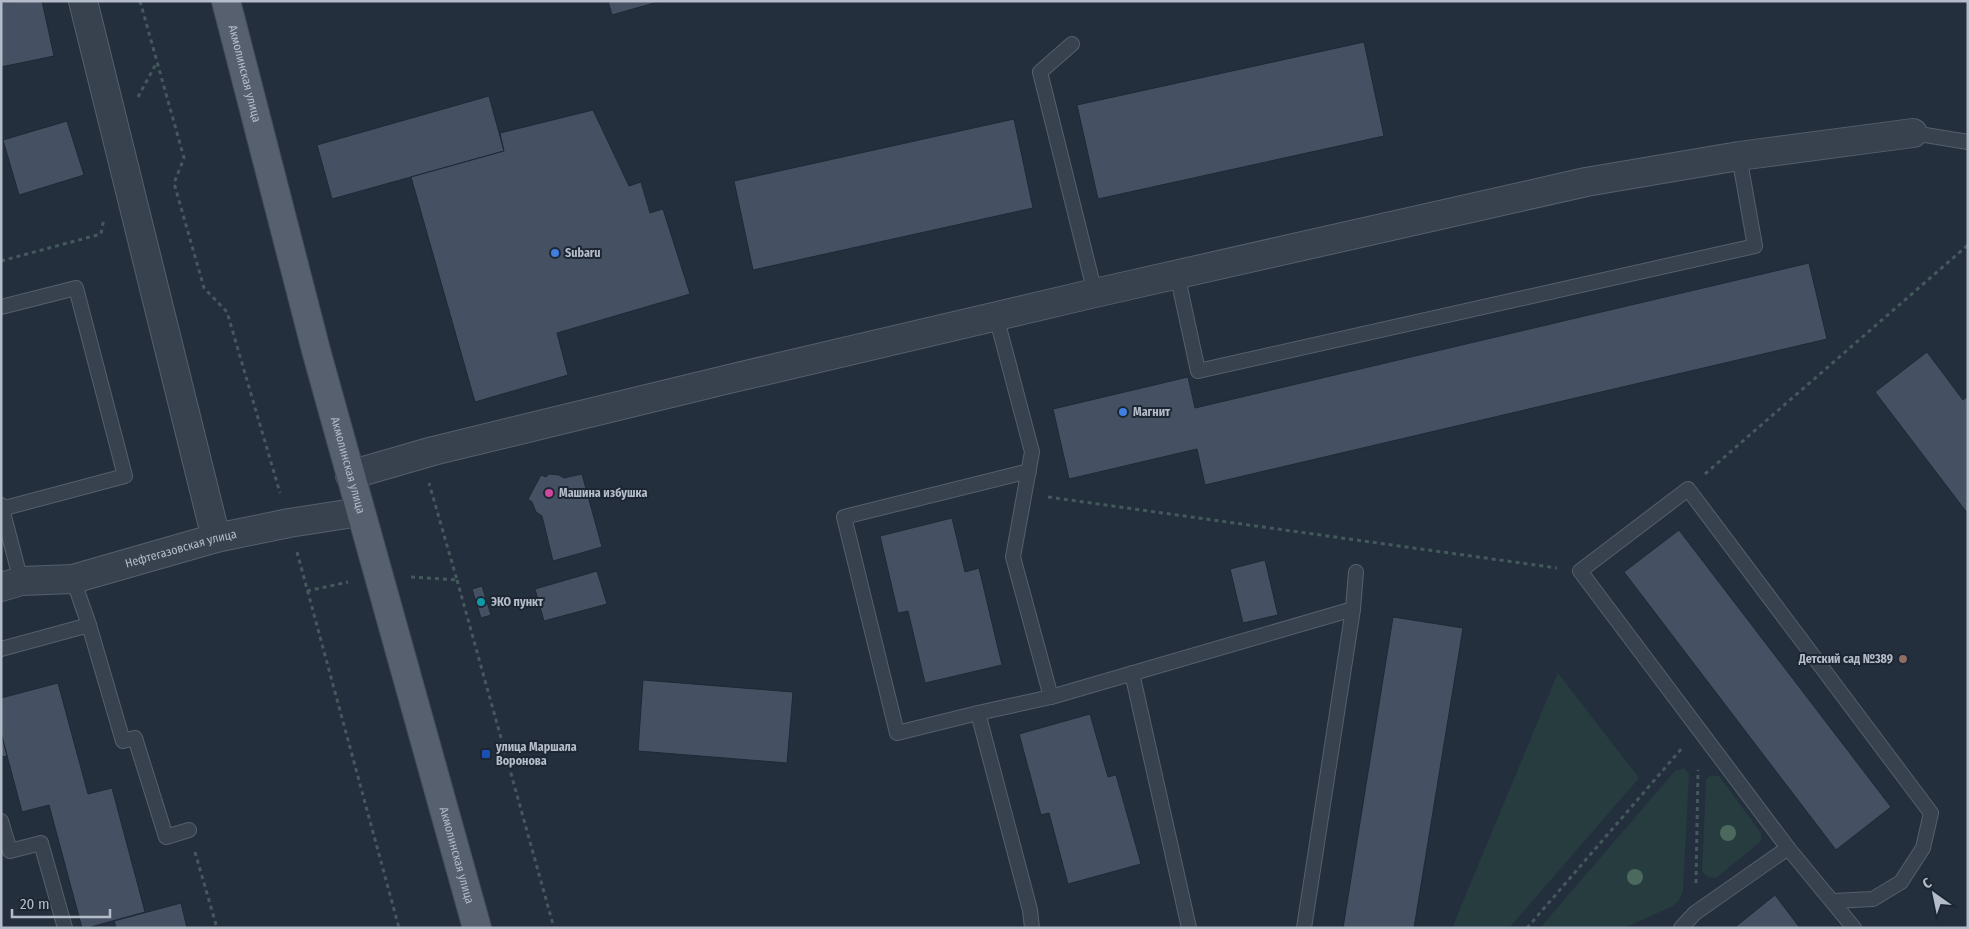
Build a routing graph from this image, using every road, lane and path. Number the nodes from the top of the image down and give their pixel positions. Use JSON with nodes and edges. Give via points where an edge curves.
{"nodes":[{"id":1,"x":83,"y":1,"type":"edge"},
{"id":2,"x":140,"y":1,"type":"edge"},
{"id":3,"x":226,"y":1,"type":"edge"},
{"id":4,"x":1072,"y":44,"type":"dead end"},
{"id":5,"x":1914,"y":133,"type":"joint"},
{"id":6,"x":1968,"y":142,"type":"edge"},
{"id":7,"x":1739,"y":156,"type":"junction"},
{"id":8,"x":1968,"y":245,"type":"edge"},
{"id":9,"x":1177,"y":274,"type":"junction"},
{"id":10,"x":1095,"y":293,"type":"junction"},
{"id":11,"x":1,"y":308,"type":"edge"},
{"id":12,"x":996,"y":316,"type":"junction"},
{"id":13,"x":421,"y":454,"type":"junction"},
{"id":14,"x":1029,"y":471,"type":"junction"},
{"id":15,"x":350,"y":475,"type":"junction"},
{"id":16,"x":1688,"y":489,"type":"junction"},
{"id":17,"x":1025,"y":493,"type":"junction"},
{"id":18,"x":2,"y":508,"type":"edge"},
{"id":19,"x":360,"y":512,"type":"junction"},
{"id":20,"x":289,"y":523,"type":"junction"},
{"id":21,"x":216,"y":538,"type":"junction"},
{"id":22,"x":1580,"y":571,"type":"junction"},
{"id":23,"x":1356,"y":572,"type":"dead end"},
{"id":24,"x":378,"y":575,"type":"junction"},
{"id":25,"x":73,"y":579,"type":"junction"},
{"id":26,"x":457,"y":580,"type":"junction"},
{"id":27,"x":11,"y":584,"type":"edge"},
{"id":28,"x":307,"y":591,"type":"junction"},
{"id":29,"x":1352,"y":609,"type":"junction"},
{"id":30,"x":89,"y":625,"type":"junction"},
{"id":31,"x":1,"y":649,"type":"edge"},
{"id":32,"x":1132,"y":673,"type":"junction"},
{"id":33,"x":1051,"y":698,"type":"junction"},
{"id":34,"x":978,"y":713,"type":"junction"},
{"id":35,"x":1699,"y":729,"type":"junction"},
{"id":36,"x":1,"y":821,"type":"edge"},
{"id":37,"x":189,"y":830,"type":"joint"},
{"id":38,"x":1788,"y":848,"type":"junction"},
{"id":39,"x":1833,"y":901,"type":"junction"},
{"id":40,"x":1695,"y":913,"type":"junction"},
{"id":41,"x":65,"y":928,"type":"edge"},
{"id":42,"x":217,"y":928,"type":"edge"},
{"id":43,"x":399,"y":928,"type":"edge"},
{"id":44,"x":477,"y":928,"type":"edge"},
{"id":45,"x":554,"y":928,"type":"edge"},
{"id":46,"x":1032,"y":928,"type":"edge"},
{"id":47,"x":1189,"y":928,"type":"edge"},
{"id":48,"x":1304,"y":928,"type":"edge"},
{"id":49,"x":1527,"y":928,"type":"edge"},
{"id":50,"x":1681,"y":928,"type":"edge"},
{"id":51,"x":1854,"y":928,"type":"edge"}],
"edges":[{"from":1,"to":21,"type":"street"},
{"from":2,"to":20,"type":"path","via":[[184,158],[174,183],[204,288],[227,312]]},
{"from":3,"to":15,"type":"main road","name":"Акмолинская улица"},
{"from":4,"to":10,"type":"lane","via":[[1040,72]]},
{"from":5,"to":6,"type":"lane"},
{"from":5,"to":7,"type":"street"},
{"from":7,"to":9,"type":"street","via":[[1586,182]]},
{"from":7,"to":9,"type":"lane","via":[[1755,246],[1198,371]]},
{"from":8,"to":16,"type":"path"},
{"from":9,"to":10,"type":"street"},
{"from":10,"to":12,"type":"street"},
{"from":11,"to":18,"type":"lane","via":[[76,288],[125,476]]},
{"from":12,"to":13,"type":"street"},
{"from":12,"to":14,"type":"lane","via":[[1032,452]]},
{"from":13,"to":15,"type":"street"},
{"from":13,"to":26,"type":"path"},
{"from":14,"to":17,"type":"lane"},
{"from":14,"to":34,"type":"lane","via":[[844,517],[897,733]]},
{"from":15,"to":19,"type":"main road","name":"Акмолинская улица"},
{"from":16,"to":22,"type":"lane"},
{"from":16,"to":39,"type":"lane","via":[[1931,813],[1923,848],[1900,882],[1873,898]]},
{"from":17,"to":22,"type":"path"},
{"from":17,"to":33,"type":"lane","via":[[1013,557]]},
{"from":18,"to":27,"type":"lane"},
{"from":19,"to":20,"type":"street","name":"Нефтегазовская улица"},
{"from":19,"to":24,"type":"main road","name":"Акмолинская улица"},
{"from":20,"to":21,"type":"street","name":"Нефтегазовская улица"},
{"from":20,"to":28,"type":"path"},
{"from":21,"to":25,"type":"street","name":"Нефтегазовская улица"},
{"from":22,"to":35,"type":"lane"},
{"from":23,"to":29,"type":"lane"},
{"from":24,"to":26,"type":"path"},
{"from":24,"to":28,"type":"path"},
{"from":24,"to":44,"type":"main road","name":"Акмолинская улица"},
{"from":25,"to":27,"type":"street","name":"Нефтегазовская улица"},
{"from":25,"to":30,"type":"lane"},
{"from":26,"to":45,"type":"path"},
{"from":28,"to":43,"type":"path"},
{"from":29,"to":32,"type":"lane"},
{"from":29,"to":48,"type":"lane"},
{"from":30,"to":31,"type":"lane"},
{"from":30,"to":37,"type":"lane","via":[[123,741],[135,738],[166,837]]},
{"from":32,"to":33,"type":"lane"},
{"from":32,"to":47,"type":"lane"},
{"from":33,"to":34,"type":"lane"},
{"from":34,"to":46,"type":"lane"},
{"from":35,"to":38,"type":"lane"},
{"from":35,"to":40,"type":"path"},
{"from":35,"to":49,"type":"path"},
{"from":36,"to":41,"type":"lane","via":[[10,852],[41,843]]},
{"from":37,"to":42,"type":"path"},
{"from":38,"to":39,"type":"lane"},
{"from":38,"to":40,"type":"lane"},
{"from":39,"to":51,"type":"lane"},
{"from":40,"to":50,"type":"lane"}]}
